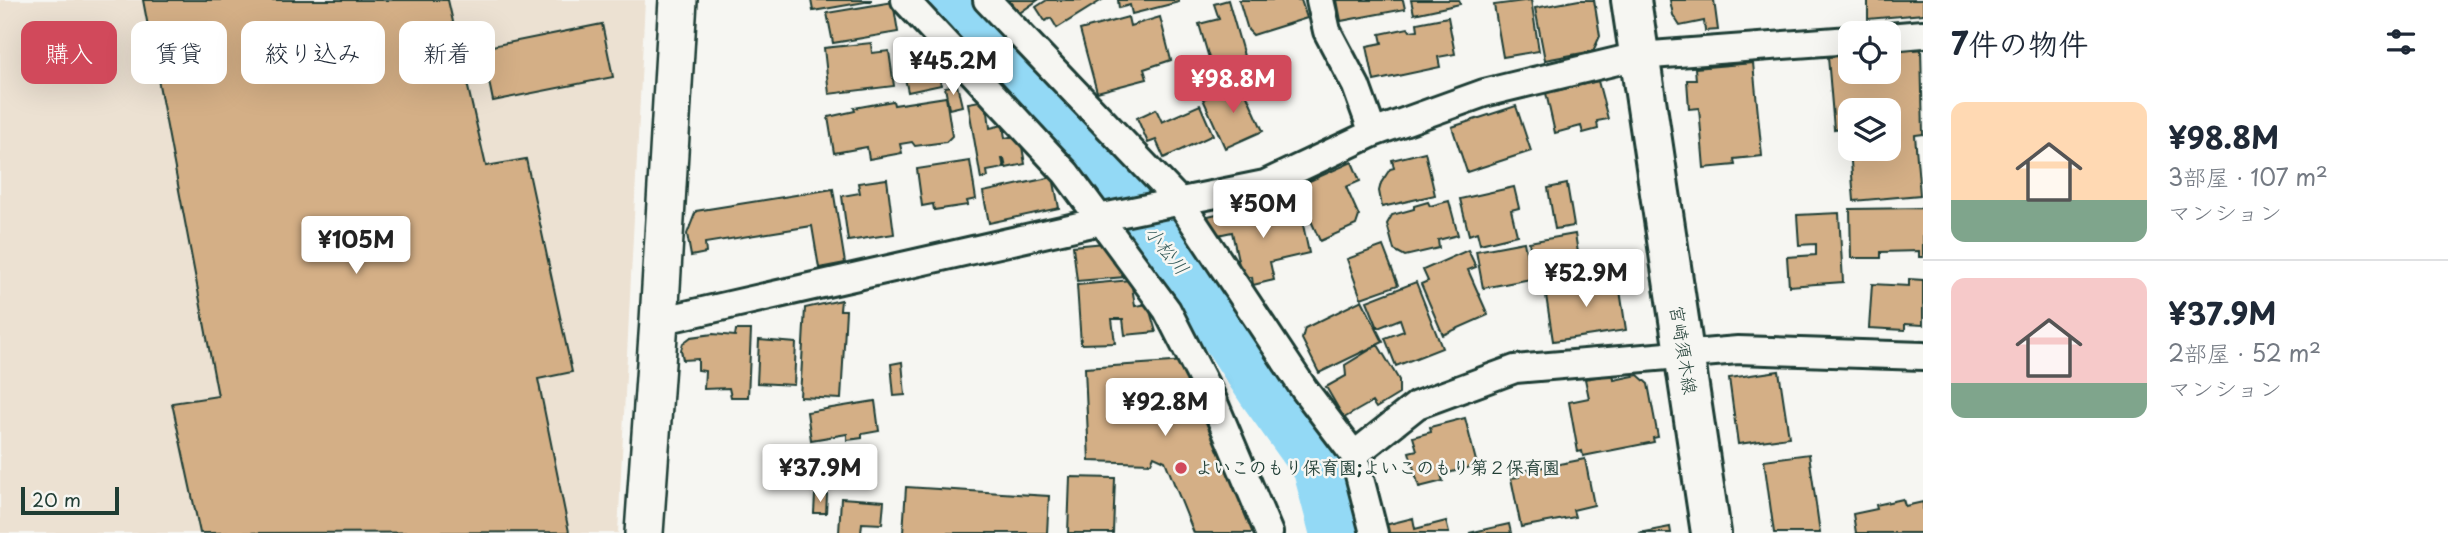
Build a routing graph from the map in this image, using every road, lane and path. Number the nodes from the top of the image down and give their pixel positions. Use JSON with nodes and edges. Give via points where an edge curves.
{"nodes":[{"id":1,"x":678,"y":0,"type":"edge"},
{"id":2,"x":905,"y":0,"type":"edge"},
{"id":3,"x":987,"y":0,"type":"edge"},
{"id":4,"x":1320,"y":0,"type":"edge"},
{"id":5,"x":1631,"y":0,"type":"edge"},
{"id":6,"x":1923,"y":34,"type":"edge"},
{"id":7,"x":1901,"y":36,"type":"edge"},
{"id":8,"x":1838,"y":41,"type":"edge"},
{"id":9,"x":1638,"y":56,"type":"junction"},
{"id":10,"x":1373,"y":134,"type":"junction"},
{"id":11,"x":1180,"y":202,"type":"junction"},
{"id":12,"x":1105,"y":218,"type":"junction"},
{"id":13,"x":660,"y":321,"type":"junction"},
{"id":14,"x":1684,"y":354,"type":"junction"},
{"id":15,"x":1923,"y":356,"type":"edge"},
{"id":16,"x":1354,"y":455,"type":"junction"},
{"id":17,"x":645,"y":533,"type":"edge"},
{"id":18,"x":1269,"y":533,"type":"edge"},
{"id":19,"x":1374,"y":533,"type":"edge"},
{"id":20,"x":1711,"y":533,"type":"edge"}],
"edges":[{"from":1,"to":13,"type":"street"},
{"from":2,"to":12,"type":"street"},
{"from":3,"to":11,"type":"street"},
{"from":4,"to":10,"type":"street","via":[[1327,31],[1356,86]]},
{"from":5,"to":9,"type":"main road","name":"宮崎須木線"},
{"from":6,"to":7,"type":"street"},
{"from":8,"to":9,"type":"street"},
{"from":9,"to":10,"type":"street","via":[[1484,93]]},
{"from":9,"to":14,"type":"main road","name":"宮崎須木線"},
{"from":10,"to":11,"type":"street","via":[[1265,184]]},
{"from":11,"to":12,"type":"street"},
{"from":11,"to":16,"type":"street","via":[[1304,389]]},
{"from":12,"to":13,"type":"street"},
{"from":12,"to":18,"type":"street","via":[[1167,310],[1212,398]]},
{"from":13,"to":17,"type":"street"},
{"from":14,"to":15,"type":"street","via":[[1738,349]]},
{"from":14,"to":16,"type":"street","via":[[1515,369],[1417,405]]},
{"from":14,"to":20,"type":"main road","name":"宮崎須木線"},
{"from":16,"to":19,"type":"street"}]}
